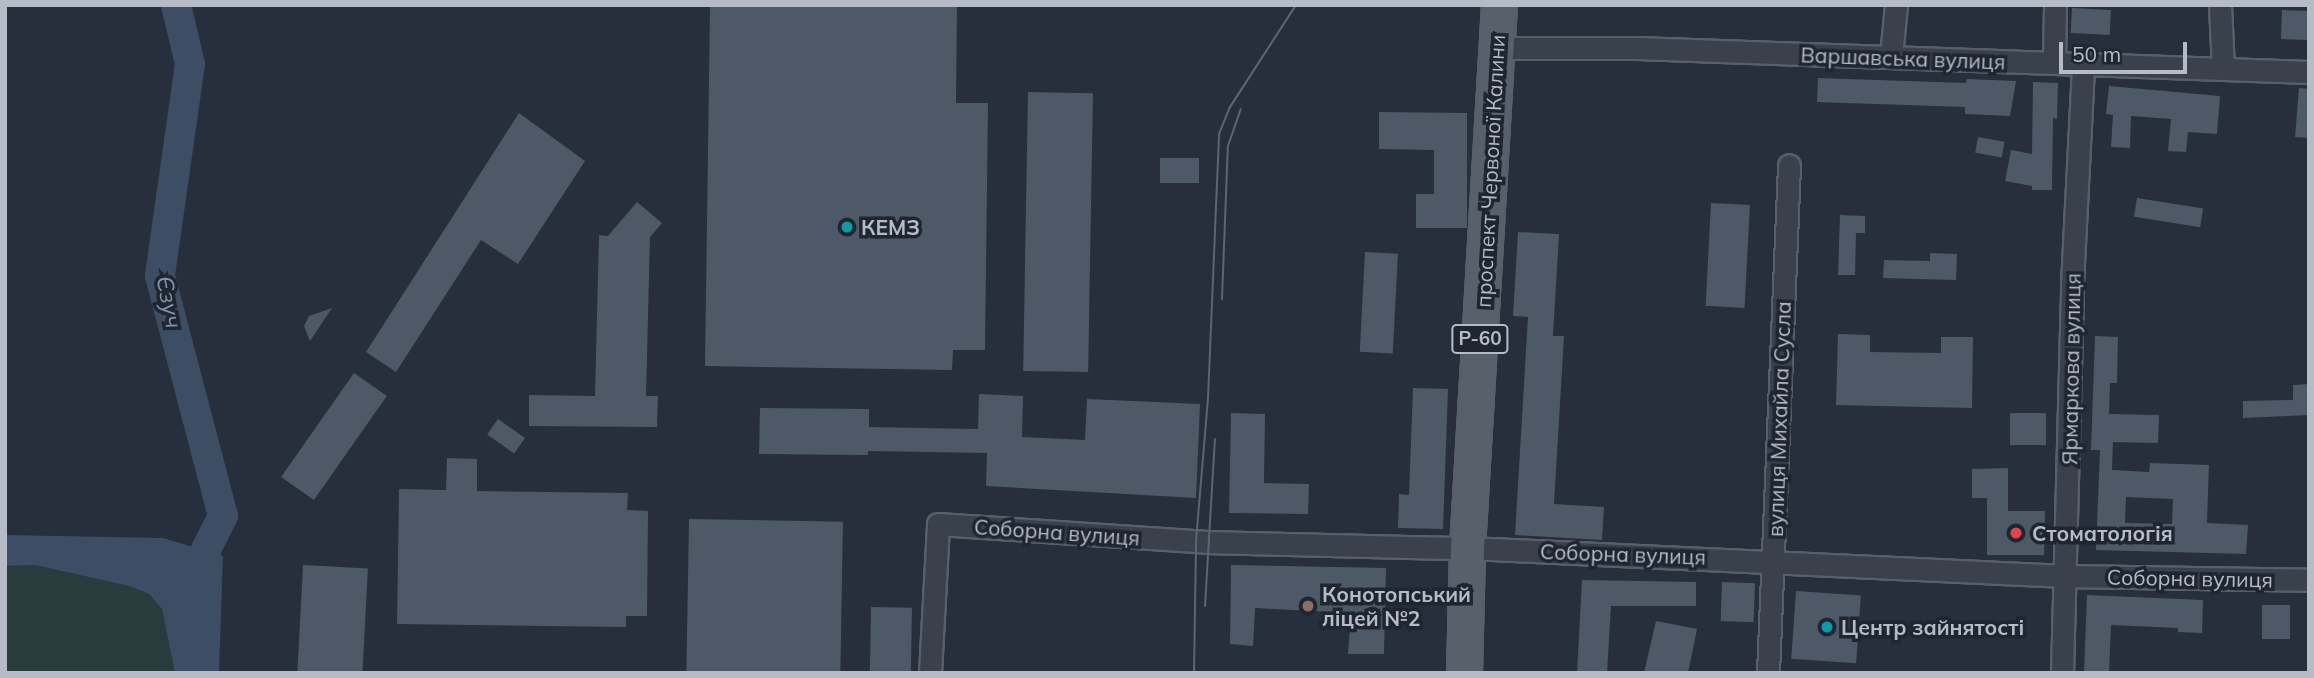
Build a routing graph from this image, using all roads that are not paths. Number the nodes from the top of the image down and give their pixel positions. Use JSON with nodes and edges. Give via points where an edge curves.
{"nodes":[{"id":1,"x":1499,"y":5,"type":"edge"},
{"id":2,"x":1896,"y":5,"type":"edge"},
{"id":3,"x":2055,"y":5,"type":"edge"},
{"id":4,"x":2220,"y":5,"type":"edge"},
{"id":5,"x":1498,"y":48,"type":"junction"},
{"id":6,"x":1891,"y":56,"type":"junction"},
{"id":7,"x":2054,"y":63,"type":"junction"},
{"id":8,"x":2082,"y":65,"type":"junction"},
{"id":9,"x":2223,"y":68,"type":"junction"},
{"id":10,"x":2309,"y":72,"type":"edge"},
{"id":11,"x":1789,"y":165,"type":"dead end"},
{"id":12,"x":1467,"y":548,"type":"junction"},
{"id":13,"x":1774,"y":561,"type":"junction"},
{"id":14,"x":2066,"y":576,"type":"junction"},
{"id":15,"x":2309,"y":580,"type":"edge"},
{"id":16,"x":930,"y":673,"type":"edge"},
{"id":17,"x":1464,"y":673,"type":"edge"},
{"id":18,"x":1769,"y":673,"type":"edge"},
{"id":19,"x":2062,"y":673,"type":"edge"}],
"edges":[{"from":1,"to":5,"type":"main road","name":"проспект Червоної Калини","number":"Р-60"},
{"from":2,"to":6,"type":"street"},
{"from":3,"to":7,"type":"street"},
{"from":4,"to":9,"type":"street"},
{"from":5,"to":6,"type":"street","name":"Варшавська вулиця"},
{"from":5,"to":12,"type":"main road","name":"проспект Червоної Калини","number":"Р-60"},
{"from":6,"to":7,"type":"street","name":"Варшавська вулиця"},
{"from":7,"to":8,"type":"street","name":"Варшавська вулиця"},
{"from":8,"to":9,"type":"street","name":"Варшавська вулиця"},
{"from":8,"to":14,"type":"street","name":"Ярмаркова вулиця"},
{"from":9,"to":10,"type":"street","name":"Варшавська вулиця"},
{"from":11,"to":13,"type":"street","name":"вулиця Михайла Сусла"},
{"from":12,"to":13,"type":"street","name":"Соборна вулиця"},
{"from":12,"to":16,"type":"street","name":"Соборна вулиця","via":[[1208,542],[938,524]]},
{"from":12,"to":17,"type":"main road","name":"проспект Червоної Калини","number":"Р-60"},
{"from":13,"to":14,"type":"street","name":"Соборна вулиця"},
{"from":13,"to":18,"type":"street","name":"вулиця Михайла Сусла"},
{"from":14,"to":15,"type":"street","name":"Соборна вулиця"},
{"from":14,"to":19,"type":"street","name":"Ярмаркова вулиця"}]}
